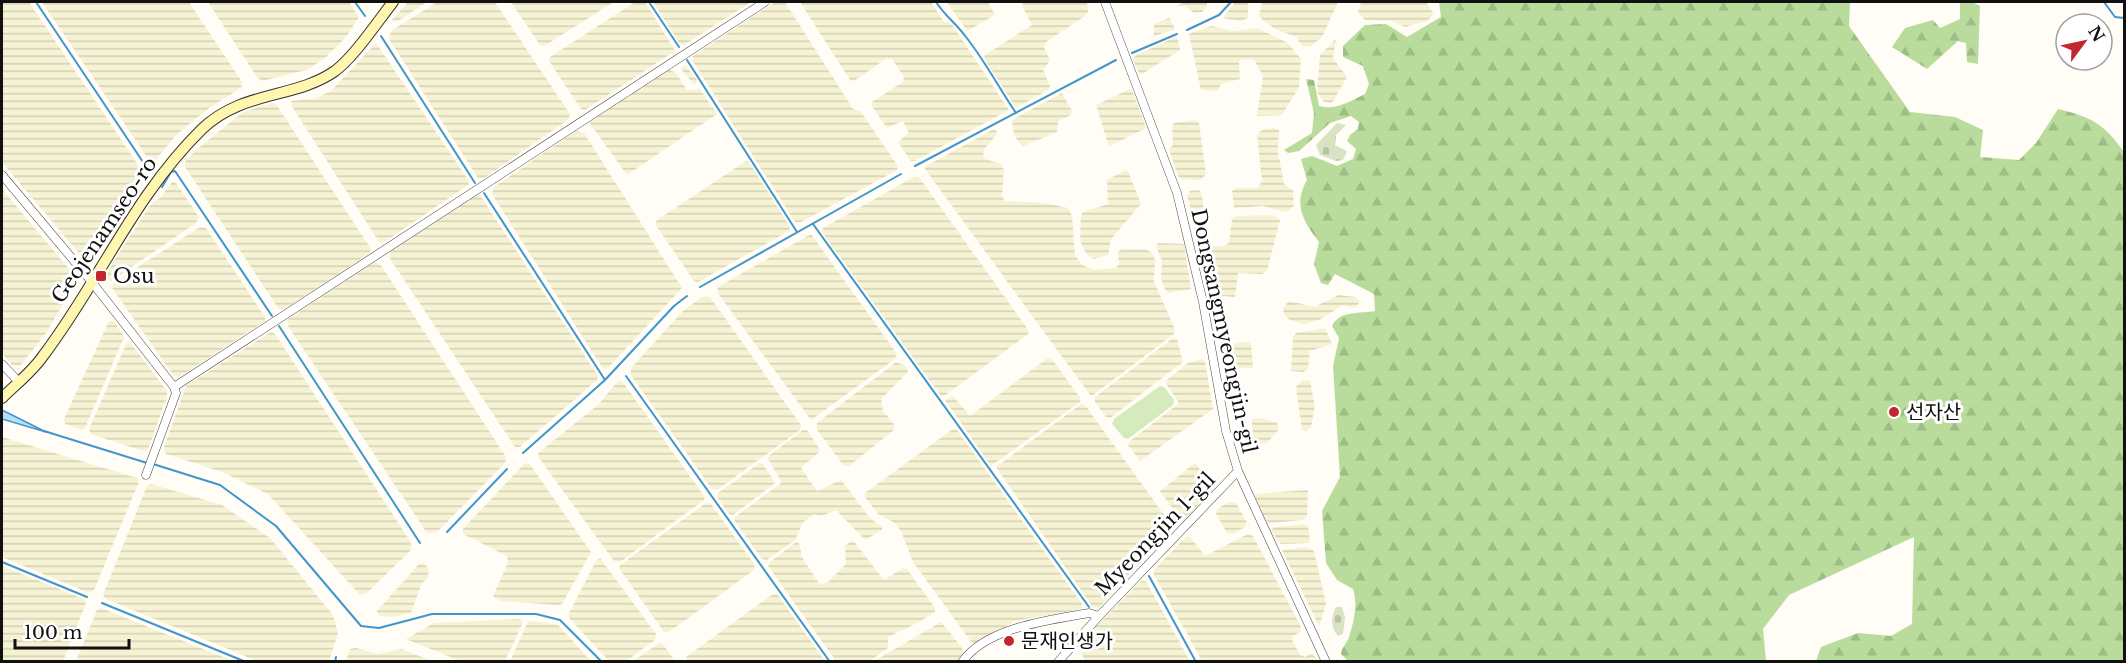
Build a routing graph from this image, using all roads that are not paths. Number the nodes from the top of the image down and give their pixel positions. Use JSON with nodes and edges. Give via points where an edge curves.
{"nodes":[{"id":1,"x":393,"y":2,"type":"edge"},
{"id":2,"x":765,"y":2,"type":"edge"},
{"id":3,"x":1105,"y":2,"type":"edge"},
{"id":4,"x":2,"y":175,"type":"edge"},
{"id":5,"x":91,"y":281,"type":"junction"},
{"id":6,"x":2,"y":364,"type":"edge"},
{"id":7,"x":18,"y":381,"type":"junction"},
{"id":8,"x":174,"y":387,"type":"junction"},
{"id":9,"x":2,"y":398,"type":"edge"},
{"id":10,"x":1238,"y":471,"type":"junction"},
{"id":11,"x":146,"y":475,"type":"dead end"},
{"id":12,"x":1099,"y":616,"type":"junction"},
{"id":13,"x":962,"y":662,"type":"edge"},
{"id":14,"x":1058,"y":662,"type":"edge"},
{"id":15,"x":1326,"y":662,"type":"edge"}],
"edges":[{"from":1,"to":5,"type":"main road","name":"Geojenamseo-ro","via":[[335,71],[309,84],[262,96],[223,112],[204,127],[162,172]]},
{"from":2,"to":8,"type":"street"},
{"from":3,"to":10,"type":"street","name":"Dongsangmyeongjin-gil","via":[[1177,193],[1201,292],[1226,431]]},
{"from":4,"to":5,"type":"street"},
{"from":5,"to":7,"type":"main road","name":"Geojenamseo-ro","via":[[43,357]]},
{"from":5,"to":8,"type":"street"},
{"from":6,"to":7,"type":"street"},
{"from":7,"to":9,"type":"main road","name":"Geojenamseo-ro"},
{"from":8,"to":11,"type":"street","via":[[176,393]]},
{"from":10,"to":12,"type":"street","name":"Myeongjin 1-gil"},
{"from":10,"to":15,"type":"street","name":"Dongsangmyeongjin-gil"},
{"from":12,"to":13,"type":"street","name":"Myeongjin 1-gil","via":[[1089,613],[1018,627],[969,651]]},
{"from":12,"to":14,"type":"street"}]}
